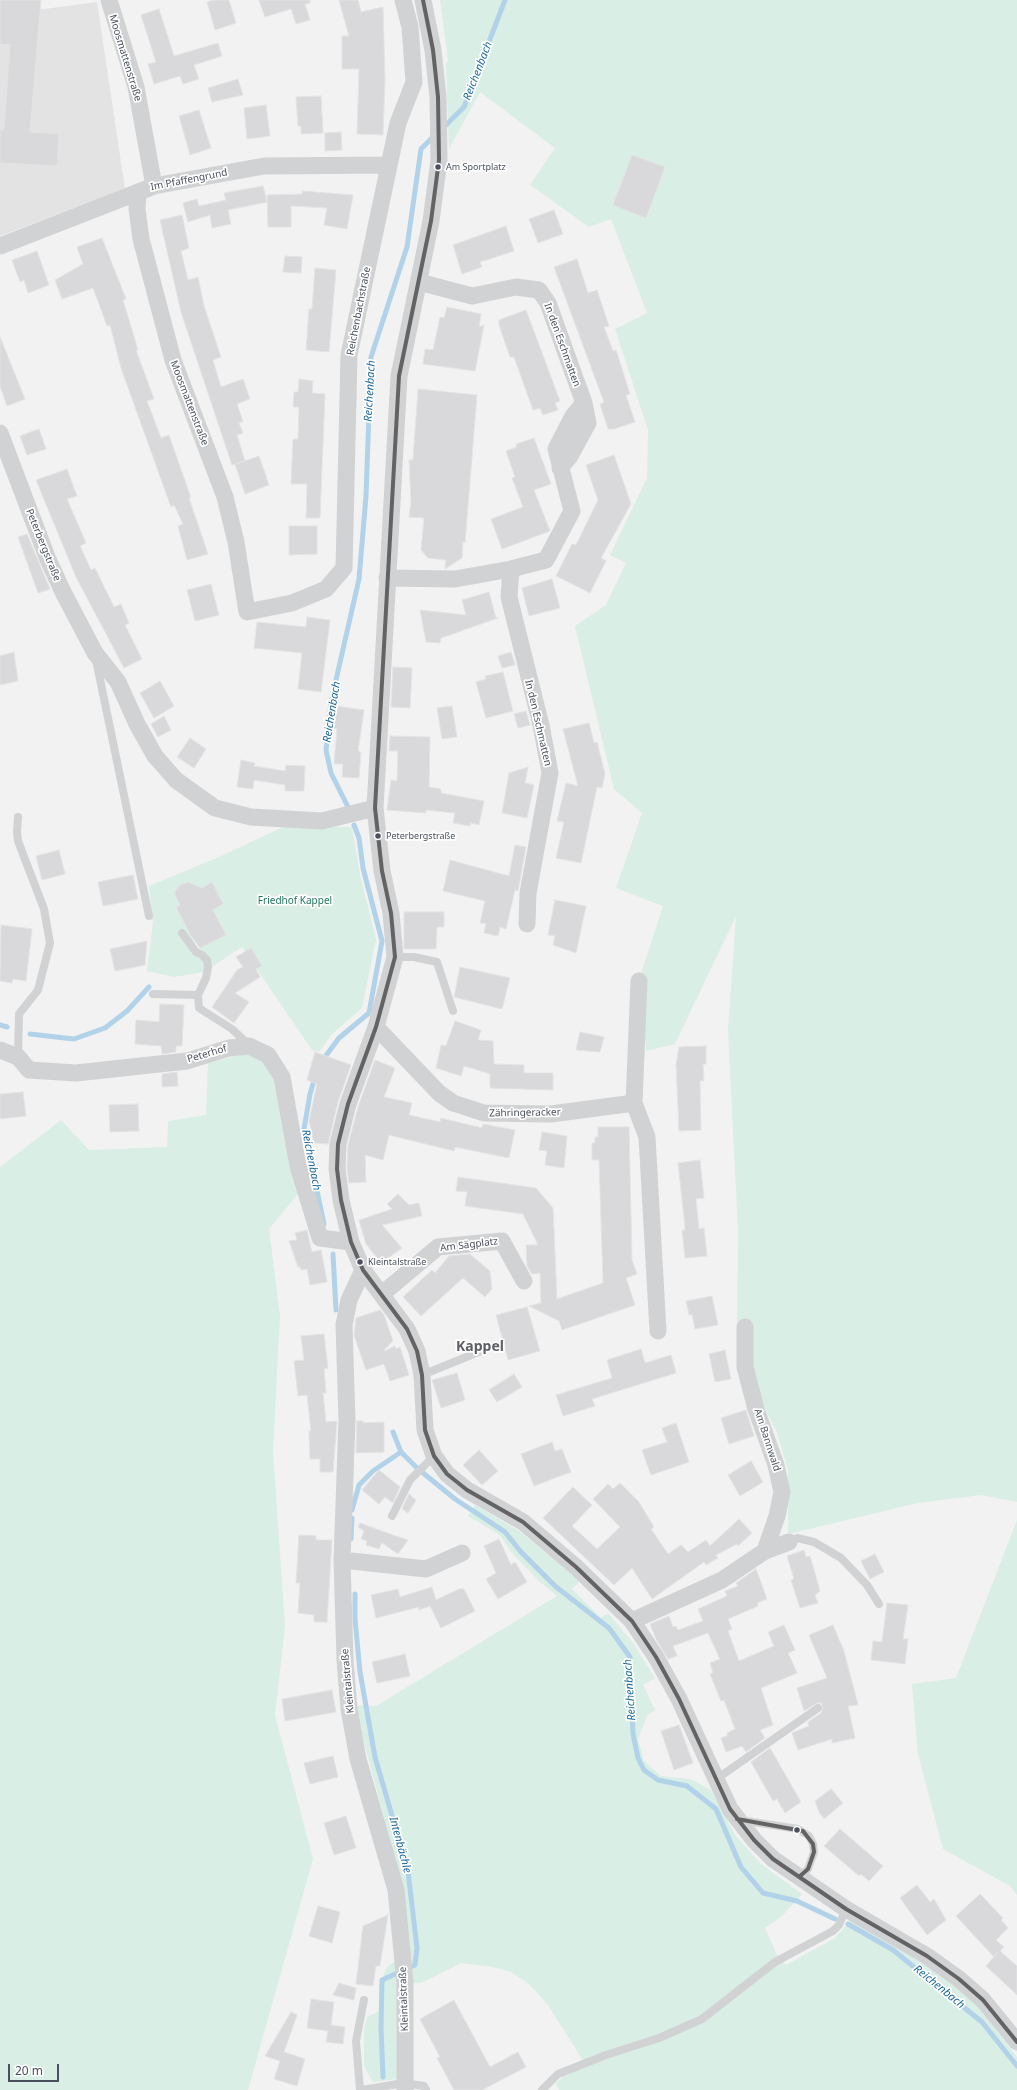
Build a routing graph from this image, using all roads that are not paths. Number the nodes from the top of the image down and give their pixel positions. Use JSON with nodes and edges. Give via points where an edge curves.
{"nodes":[{"id":1,"x":109,"y":0,"type":"edge"},
{"id":2,"x":403,"y":0,"type":"edge"},
{"id":3,"x":423,"y":0,"type":"edge"},
{"id":4,"x":388,"y":164,"type":"junction"},
{"id":5,"x":154,"y":186,"type":"junction"},
{"id":6,"x":138,"y":192,"type":"junction"},
{"id":7,"x":0,"y":246,"type":"edge"},
{"id":8,"x":419,"y":282,"type":"junction"},
{"id":9,"x":0,"y":433,"type":"edge"},
{"id":10,"x":511,"y":569,"type":"junction"},
{"id":11,"x":387,"y":578,"type":"junction"},
{"id":12,"x":247,"y":612,"type":"joint"},
{"id":13,"x":95,"y":653,"type":"junction"},
{"id":14,"x":375,"y":808,"type":"junction"},
{"id":15,"x":18,"y":817,"type":"dead end"},
{"id":16,"x":149,"y":916,"type":"dead end"},
{"id":17,"x":527,"y":924,"type":"dead end"},
{"id":18,"x":182,"y":933,"type":"dead end"},
{"id":19,"x":395,"y":957,"type":"junction"},
{"id":20,"x":638,"y":981,"type":"dead end"},
{"id":21,"x":153,"y":994,"type":"dead end"},
{"id":22,"x":198,"y":995,"type":"junction"},
{"id":23,"x":453,"y":1011,"type":"dead end"},
{"id":24,"x":376,"y":1027,"type":"junction"},
{"id":25,"x":249,"y":1046,"type":"junction"},
{"id":26,"x":0,"y":1050,"type":"edge"},
{"id":27,"x":18,"y":1057,"type":"junction"},
{"id":28,"x":634,"y":1103,"type":"junction"},
{"id":29,"x":340,"y":1240,"type":"junction"},
{"id":30,"x":364,"y":1270,"type":"junction"},
{"id":31,"x":524,"y":1281,"type":"dead end"},
{"id":32,"x":382,"y":1294,"type":"junction"},
{"id":33,"x":745,"y":1327,"type":"dead end"},
{"id":34,"x":658,"y":1331,"type":"dead end"},
{"id":35,"x":491,"y":1347,"type":"dead end"},
{"id":36,"x":422,"y":1375,"type":"junction"},
{"id":37,"x":428,"y":1461,"type":"junction"},
{"id":38,"x":392,"y":1516,"type":"dead end"},
{"id":39,"x":789,"y":1542,"type":"joint"},
{"id":40,"x":765,"y":1551,"type":"junction"},
{"id":41,"x":462,"y":1553,"type":"dead end"},
{"id":42,"x":342,"y":1560,"type":"junction"},
{"id":43,"x":879,"y":1604,"type":"dead end"},
{"id":44,"x":632,"y":1621,"type":"junction"},
{"id":45,"x":818,"y":1708,"type":"dead end"},
{"id":46,"x":715,"y":1780,"type":"junction"},
{"id":47,"x":737,"y":1819,"type":"junction"},
{"id":48,"x":799,"y":1877,"type":"junction"},
{"id":49,"x":846,"y":1909,"type":"junction"},
{"id":50,"x":364,"y":2000,"type":"dead end"},
{"id":51,"x":1017,"y":2042,"type":"edge"},
{"id":52,"x":404,"y":2086,"type":"edge"},
{"id":53,"x":361,"y":2090,"type":"edge"},
{"id":54,"x":426,"y":2090,"type":"edge"},
{"id":55,"x":542,"y":2090,"type":"edge"}],
"edges":[{"from":1,"to":5,"type":"street","name":"Moosmattenstraße","via":[[136,87]]},
{"from":2,"to":4,"type":"street","name":"Reichenbachstraße","via":[[410,27],[414,82],[398,123]]},
{"from":3,"to":8,"type":"street","via":[[438,97],[438,149],[431,220]]},
{"from":4,"to":5,"type":"street","name":"Im Pfaffengrund","via":[[264,166]]},
{"from":4,"to":12,"type":"street","name":"Reichenbachstraße","via":[[349,355],[344,568],[326,589],[292,603]]},
{"from":5,"to":6,"type":"street","name":"Im Pfaffengrund"},
{"from":6,"to":7,"type":"street","name":"Im Pfaffengrund"},
{"from":6,"to":12,"type":"street","name":"Moosmattenstraße","via":[[138,223],[172,360],[225,497],[236,542]]},
{"from":8,"to":10,"type":"street","name":"In den Eschmatten","via":[[472,296],[516,287],[539,290],[548,303],[584,403],[588,422],[570,456],[560,468],[572,511],[546,560]]},
{"from":8,"to":11,"type":"street","via":[[399,376]]},
{"from":9,"to":13,"type":"street","name":"Peterbergstraße","via":[[47,558]]},
{"from":10,"to":11,"type":"street","name":"In den Eschmatten","via":[[455,579]]},
{"from":10,"to":17,"type":"street","name":"In den Eschmatten","via":[[509,598],[541,725],[550,773],[528,893]]},
{"from":11,"to":14,"type":"street"},
{"from":13,"to":14,"type":"street","name":"Peterbergstraße","via":[[118,682],[155,756],[176,780],[215,808],[251,817],[322,821]]},
{"from":13,"to":16,"type":"lane","name":"Peterbergstraße"},
{"from":14,"to":19,"type":"street"},
{"from":15,"to":27,"type":"lane","via":[[18,841],[44,909],[50,943],[38,990],[19,1014]]},
{"from":18,"to":22,"type":"lane","via":[[196,952],[205,956],[207,960],[206,978]]},
{"from":19,"to":23,"type":"lane","via":[[414,957],[437,962]]},
{"from":19,"to":24,"type":"street"},
{"from":20,"to":28,"type":"street"},
{"from":21,"to":22,"type":"lane"},
{"from":22,"to":25,"type":"lane","via":[[199,1008],[232,1028]]},
{"from":24,"to":28,"type":"street","name":"Zähringeracker","via":[[439,1093],[453,1103],[484,1113],[551,1114]]},
{"from":24,"to":29,"type":"street","via":[[348,1104],[338,1144]]},
{"from":25,"to":27,"type":"street","name":"Peterhof","via":[[229,1048],[187,1061],[76,1073],[29,1070]]},
{"from":25,"to":29,"type":"street","via":[[268,1055],[282,1077],[298,1166],[320,1238]]},
{"from":26,"to":27,"type":"street","name":"Peterhof"},
{"from":28,"to":34,"type":"street","via":[[647,1137]]},
{"from":29,"to":30,"type":"street"},
{"from":30,"to":32,"type":"street"},
{"from":30,"to":42,"type":"street","name":"Kleintalstraße","via":[[349,1300],[344,1324],[347,1420]]},
{"from":31,"to":32,"type":"street","name":"Am Sägplatz","via":[[502,1241],[445,1246],[438,1247]]},
{"from":32,"to":36,"type":"street","via":[[407,1329],[417,1351]]},
{"from":33,"to":40,"type":"street","name":"Am Bannwald","via":[[745,1367],[782,1492]]},
{"from":35,"to":36,"type":"lane"},
{"from":36,"to":37,"type":"street"},
{"from":37,"to":38,"type":"lane","via":[[411,1478]]},
{"from":37,"to":44,"type":"street","via":[[467,1490],[524,1522]]},
{"from":39,"to":40,"type":"street"},
{"from":39,"to":43,"type":"lane","via":[[798,1538],[814,1542],[841,1558],[867,1585]]},
{"from":40,"to":44,"type":"street","via":[[722,1580]]},
{"from":41,"to":42,"type":"street","via":[[426,1569]]},
{"from":42,"to":52,"type":"street","name":"Kleintalstraße","via":[[349,1709],[358,1759],[396,1890],[405,1984]]},
{"from":44,"to":46,"type":"street","via":[[679,1699]]},
{"from":45,"to":46,"type":"lane"},
{"from":46,"to":47,"type":"street"},
{"from":47,"to":48,"type":"street","via":[[773,1859]]},
{"from":47,"to":48,"type":"lane","via":[[803,1831],[813,1844],[814,1852],[808,1869]]},
{"from":48,"to":49,"type":"street"},
{"from":49,"to":51,"type":"street","via":[[927,1956],[959,1979],[983,2000]]},
{"from":49,"to":55,"type":"lane","via":[[833,1932],[775,1962],[702,2019],[659,2038],[558,2074]]},
{"from":50,"to":53,"type":"lane","via":[[356,2041]]},
{"from":52,"to":53,"type":"lane"},
{"from":52,"to":54,"type":"lane","via":[[424,2086]]}]}
